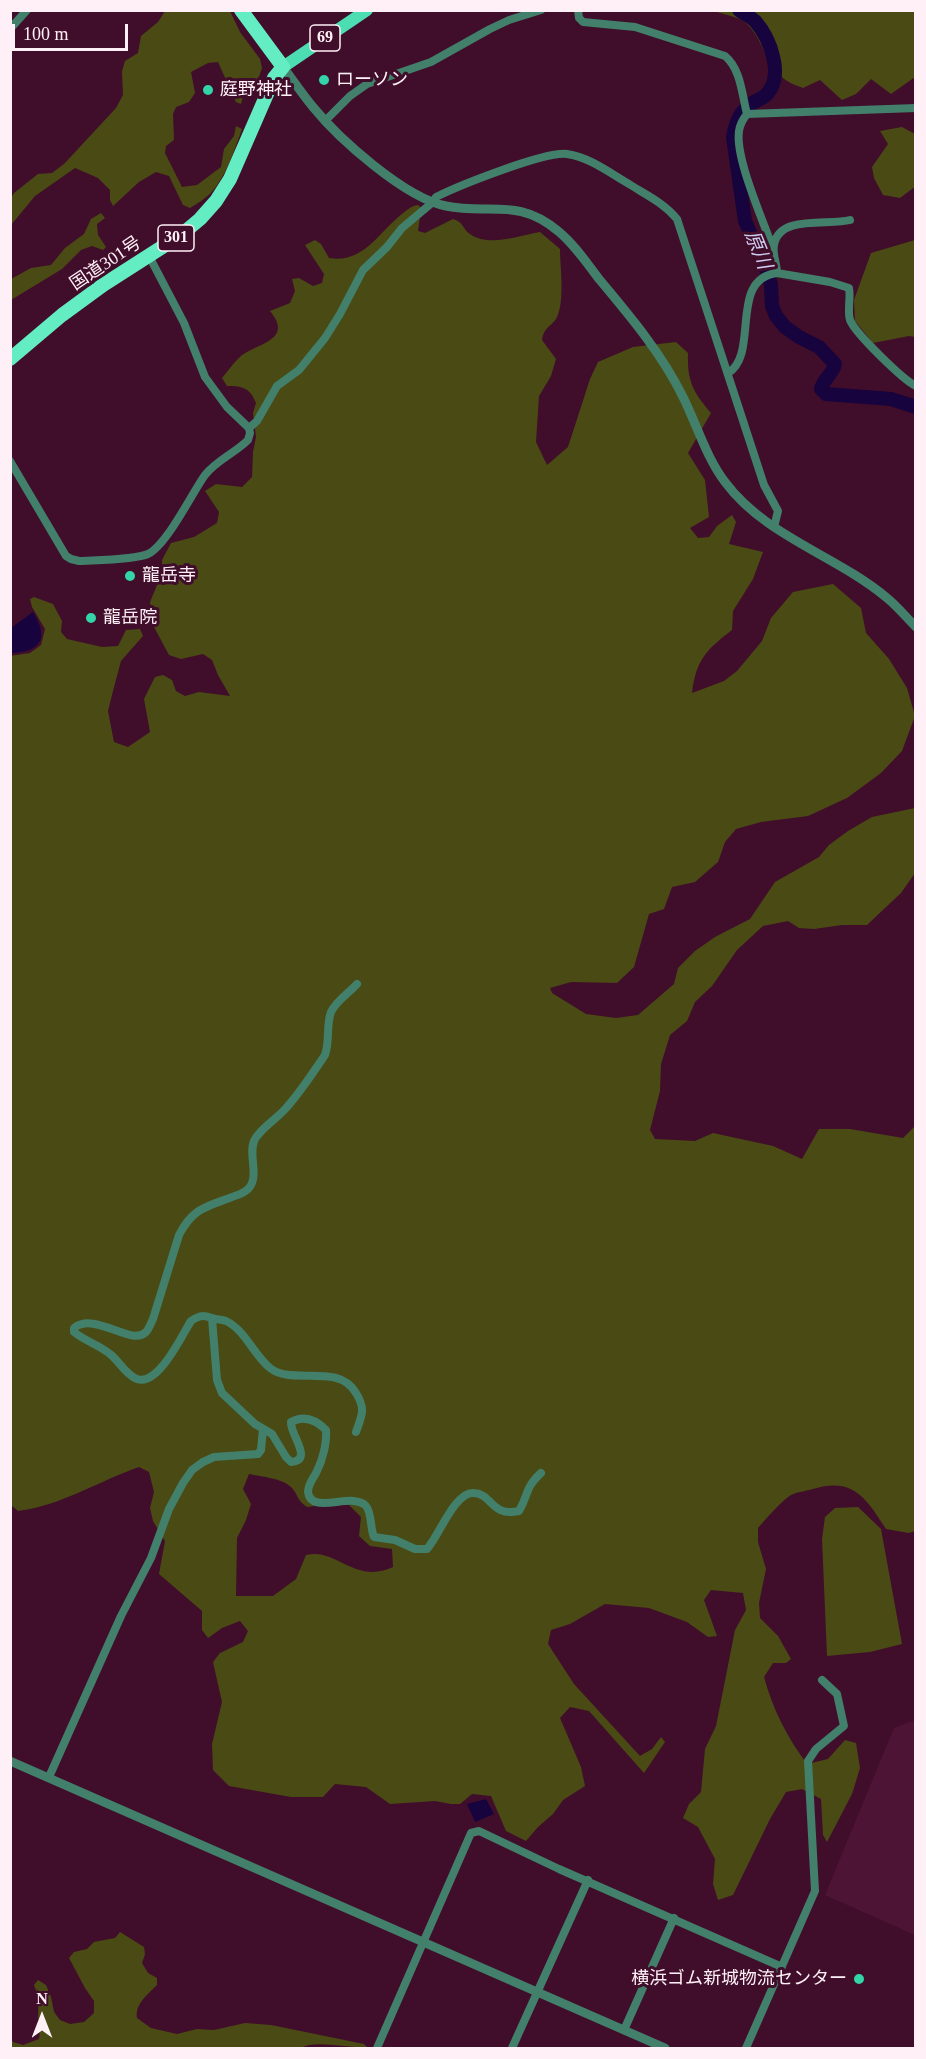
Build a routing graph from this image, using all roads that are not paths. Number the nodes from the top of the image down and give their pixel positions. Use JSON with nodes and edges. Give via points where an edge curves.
{"nodes":[{"id":1,"x":27,"y":10,"type":"edge"},
{"id":2,"x":241,"y":10,"type":"edge"},
{"id":3,"x":367,"y":10,"type":"edge"},
{"id":4,"x":541,"y":10,"type":"edge"},
{"id":5,"x":578,"y":10,"type":"edge"},
{"id":6,"x":10,"y":29,"type":"edge"},
{"id":7,"x":283,"y":67,"type":"junction"},
{"id":8,"x":915,"y":108,"type":"edge"},
{"id":9,"x":746,"y":110,"type":"junction"},
{"id":10,"x":325,"y":121,"type":"junction"},
{"id":11,"x":433,"y":202,"type":"junction"},
{"id":12,"x":850,"y":220,"type":"dead end"},
{"id":13,"x":774,"y":244,"type":"junction"},
{"id":14,"x":149,"y":256,"type":"junction"},
{"id":15,"x":771,"y":275,"type":"junction"},
{"id":16,"x":10,"y":359,"type":"edge"},
{"id":17,"x":728,"y":373,"type":"junction"},
{"id":18,"x":915,"y":386,"type":"edge"},
{"id":19,"x":249,"y":428,"type":"junction"},
{"id":20,"x":10,"y":461,"type":"edge"},
{"id":21,"x":774,"y":527,"type":"junction"},
{"id":22,"x":915,"y":627,"type":"edge"},
{"id":23,"x":357,"y":984,"type":"dead end"},
{"id":24,"x":212,"y":1318,"type":"junction"},
{"id":25,"x":264,"y":1429,"type":"junction"},
{"id":26,"x":356,"y":1432,"type":"dead end"},
{"id":27,"x":541,"y":1473,"type":"dead end"},
{"id":28,"x":822,"y":1680,"type":"dead end"},
{"id":29,"x":10,"y":1761,"type":"edge"},
{"id":30,"x":49,"y":1777,"type":"junction"},
{"id":31,"x":588,"y":1880,"type":"junction"},
{"id":32,"x":674,"y":1918,"type":"junction"},
{"id":33,"x":424,"y":1942,"type":"junction"},
{"id":34,"x":782,"y":1967,"type":"junction"},
{"id":35,"x":537,"y":1992,"type":"junction"},
{"id":36,"x":624,"y":2030,"type":"junction"},
{"id":37,"x":377,"y":2049,"type":"edge"},
{"id":38,"x":512,"y":2049,"type":"edge"},
{"id":39,"x":665,"y":2049,"type":"edge"},
{"id":40,"x":746,"y":2049,"type":"edge"}],
"edges":[{"from":1,"to":6,"type":"street"},
{"from":2,"to":7,"type":"highway"},
{"from":3,"to":7,"type":"main road","number":"69"},
{"from":4,"to":10,"type":"street","via":[[490,28],[431,62],[367,84]]},
{"from":5,"to":9,"type":"street","via":[[583,22],[635,27],[725,56],[732,61]]},
{"from":7,"to":10,"type":"street"},
{"from":7,"to":14,"type":"highway","name":"国道301号","number":"301","via":[[274,78],[230,179],[216,201],[182,235]]},
{"from":8,"to":9,"type":"street"},
{"from":9,"to":13,"type":"street","via":[[738,132],[742,160]]},
{"from":10,"to":11,"type":"street","via":[[393,180],[412,194]]},
{"from":11,"to":17,"type":"street","via":[[443,194],[546,155],[566,154],[594,164],[662,203],[677,219]]},
{"from":11,"to":19,"type":"street","via":[[363,270],[325,338],[299,370],[278,386]]},
{"from":11,"to":21,"type":"street","via":[[528,212],[558,230],[670,371],[725,481]]},
{"from":12,"to":13,"type":"street","via":[[799,223],[778,234]]},
{"from":13,"to":15,"type":"street"},
{"from":14,"to":16,"type":"highway","name":"国道301号","number":"301","via":[[79,303]]},
{"from":14,"to":19,"type":"street","via":[[184,323],[205,377]]},
{"from":15,"to":17,"type":"street","via":[[755,285],[738,363]]},
{"from":15,"to":18,"type":"street","via":[[849,288],[851,323],[903,379]]},
{"from":17,"to":21,"type":"street","via":[[764,485],[778,511]]},
{"from":19,"to":20,"type":"street","via":[[248,440],[207,472],[177,522],[155,549],[138,556],[71,560]]},
{"from":21,"to":22,"type":"street","via":[[886,597]]},
{"from":23,"to":24,"type":"street","via":[[330,1014],[325,1055],[286,1108],[253,1142],[253,1177],[249,1188],[204,1207],[185,1222],[146,1332],[129,1335],[86,1323],[79,1324],[74,1332],[110,1354],[139,1380],[152,1376],[165,1365],[191,1321],[203,1315]]},
{"from":24,"to":25,"type":"street","via":[[217,1380],[222,1393]]},
{"from":24,"to":26,"type":"street","via":[[228,1322],[277,1372],[351,1384],[362,1404]]},
{"from":25,"to":27,"type":"street","via":[[272,1434],[291,1462],[302,1458],[290,1429],[291,1422],[319,1422],[326,1436],[320,1464],[308,1490],[310,1498],[316,1503],[360,1501],[368,1510],[374,1537],[395,1540],[415,1549],[428,1549],[455,1505],[468,1493],[476,1492],[499,1511],[519,1512],[526,1490]]},
{"from":25,"to":30,"type":"street","via":[[258,1454],[214,1457],[192,1470],[183,1483]]},
{"from":28,"to":34,"type":"street","via":[[837,1695],[843,1726],[808,1761],[816,1885]]},
{"from":29,"to":30,"type":"street"},
{"from":30,"to":33,"type":"street"},
{"from":31,"to":32,"type":"street"},
{"from":31,"to":33,"type":"street","via":[[479,1831],[471,1833]]},
{"from":31,"to":35,"type":"street"},
{"from":32,"to":34,"type":"street"},
{"from":32,"to":36,"type":"street"},
{"from":33,"to":35,"type":"street"},
{"from":33,"to":37,"type":"street"},
{"from":34,"to":40,"type":"street"},
{"from":35,"to":36,"type":"street"},
{"from":35,"to":38,"type":"street"},
{"from":36,"to":39,"type":"street"}]}
